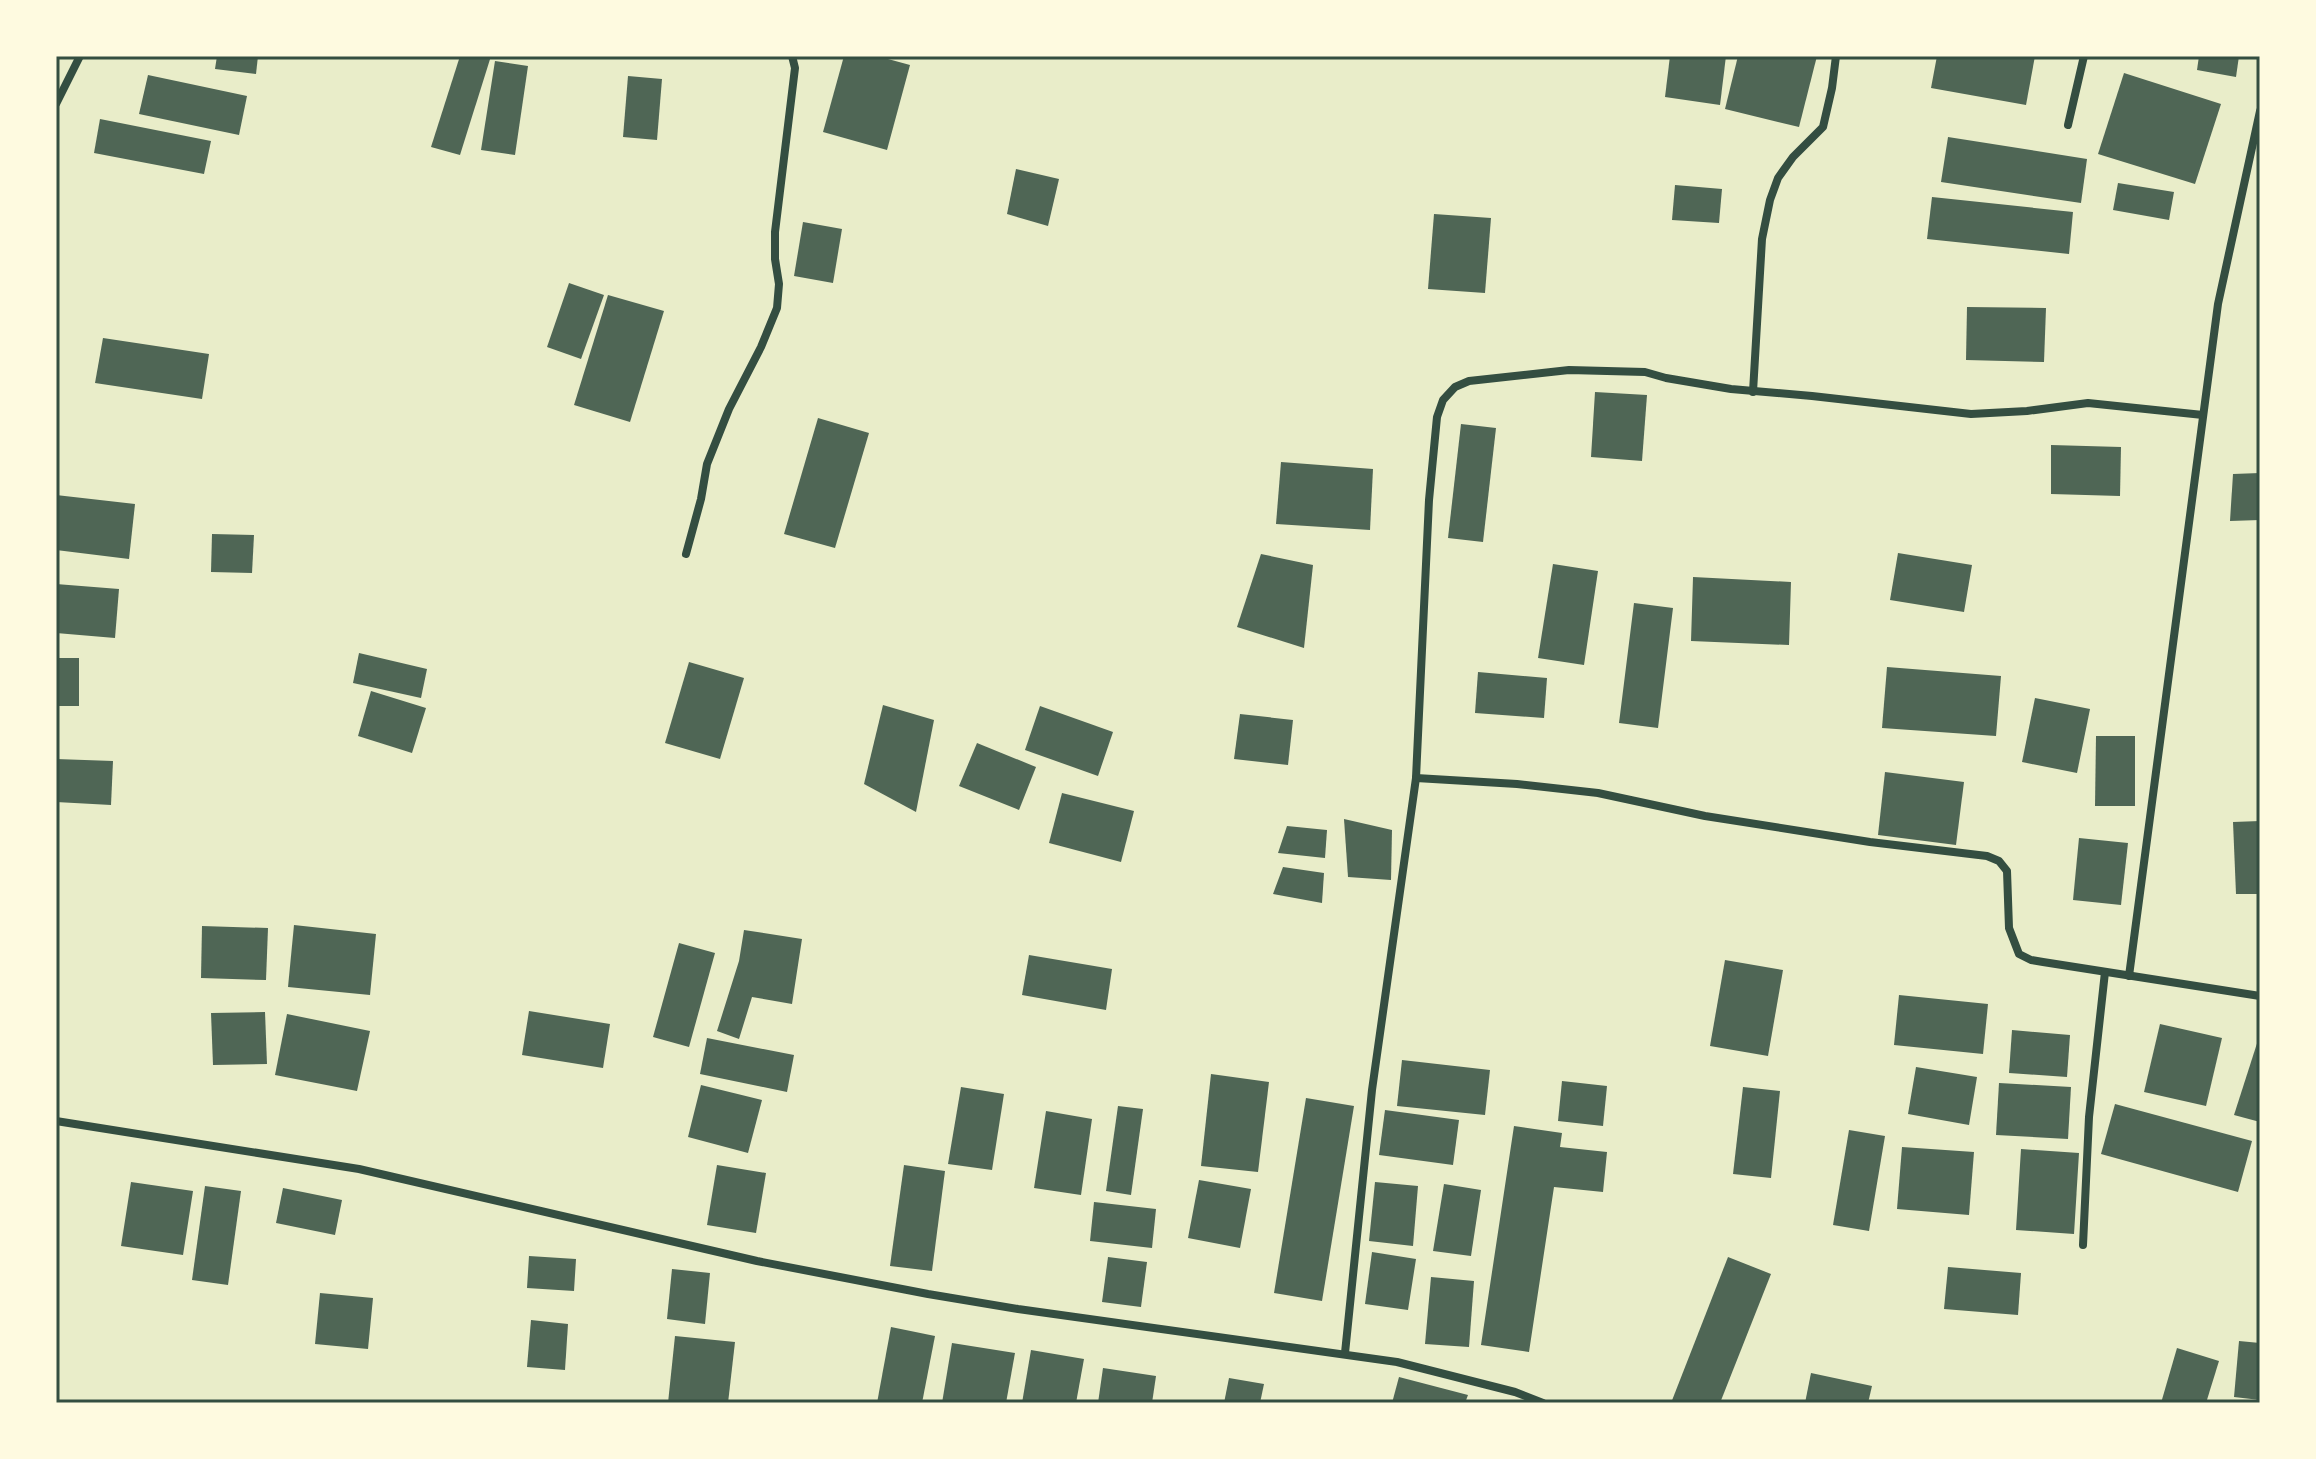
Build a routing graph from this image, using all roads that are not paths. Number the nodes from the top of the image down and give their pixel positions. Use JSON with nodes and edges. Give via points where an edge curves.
{"nodes":[{"id":1,"x":80,"y":56,"type":"edge"},
{"id":2,"x":792,"y":56,"type":"edge"},
{"id":3,"x":1836,"y":56,"type":"edge"},
{"id":4,"x":2084,"y":56,"type":"edge"},
{"id":5,"x":56,"y":104,"type":"edge"},
{"id":6,"x":2260,"y":111,"type":"edge"},
{"id":7,"x":2068,"y":125,"type":"dead end"},
{"id":8,"x":1753,"y":392,"type":"junction"},
{"id":9,"x":2203,"y":415,"type":"junction"},
{"id":10,"x":686,"y":554,"type":"dead end"},
{"id":11,"x":1416,"y":778,"type":"junction"},
{"id":12,"x":2105,"y":972,"type":"junction"},
{"id":13,"x":2129,"y":976,"type":"junction"},
{"id":14,"x":2260,"y":996,"type":"edge"},
{"id":15,"x":56,"y":1121,"type":"edge"},
{"id":16,"x":2083,"y":1245,"type":"dead end"},
{"id":17,"x":1345,"y":1353,"type":"junction"},
{"id":18,"x":1543,"y":1403,"type":"edge"}],
"edges":[{"from":1,"to":5,"type":"street"},
{"from":2,"to":10,"type":"street","via":[[795,68],[775,232],[777,308],[707,464]]},
{"from":3,"to":8,"type":"street","via":[[1823,127],[1793,157],[1770,200],[1762,239]]},
{"from":4,"to":7,"type":"street"},
{"from":6,"to":9,"type":"street","via":[[2218,304]]},
{"from":8,"to":9,"type":"street","via":[[1971,414],[2088,403]]},
{"from":8,"to":11,"type":"street","via":[[1645,372],[1569,370],[1469,381],[1443,400],[1429,500]]},
{"from":9,"to":13,"type":"street"},
{"from":11,"to":12,"type":"street","via":[[1598,793],[1705,816],[1987,856],[2007,871],[2009,928],[2019,954]]},
{"from":11,"to":17,"type":"street","via":[[1372,1090]]},
{"from":12,"to":13,"type":"street"},
{"from":12,"to":16,"type":"street","via":[[2089,1117]]},
{"from":13,"to":14,"type":"street"},
{"from":15,"to":17,"type":"street","via":[[359,1169],[757,1261],[928,1294]]},
{"from":17,"to":18,"type":"street"}]}
